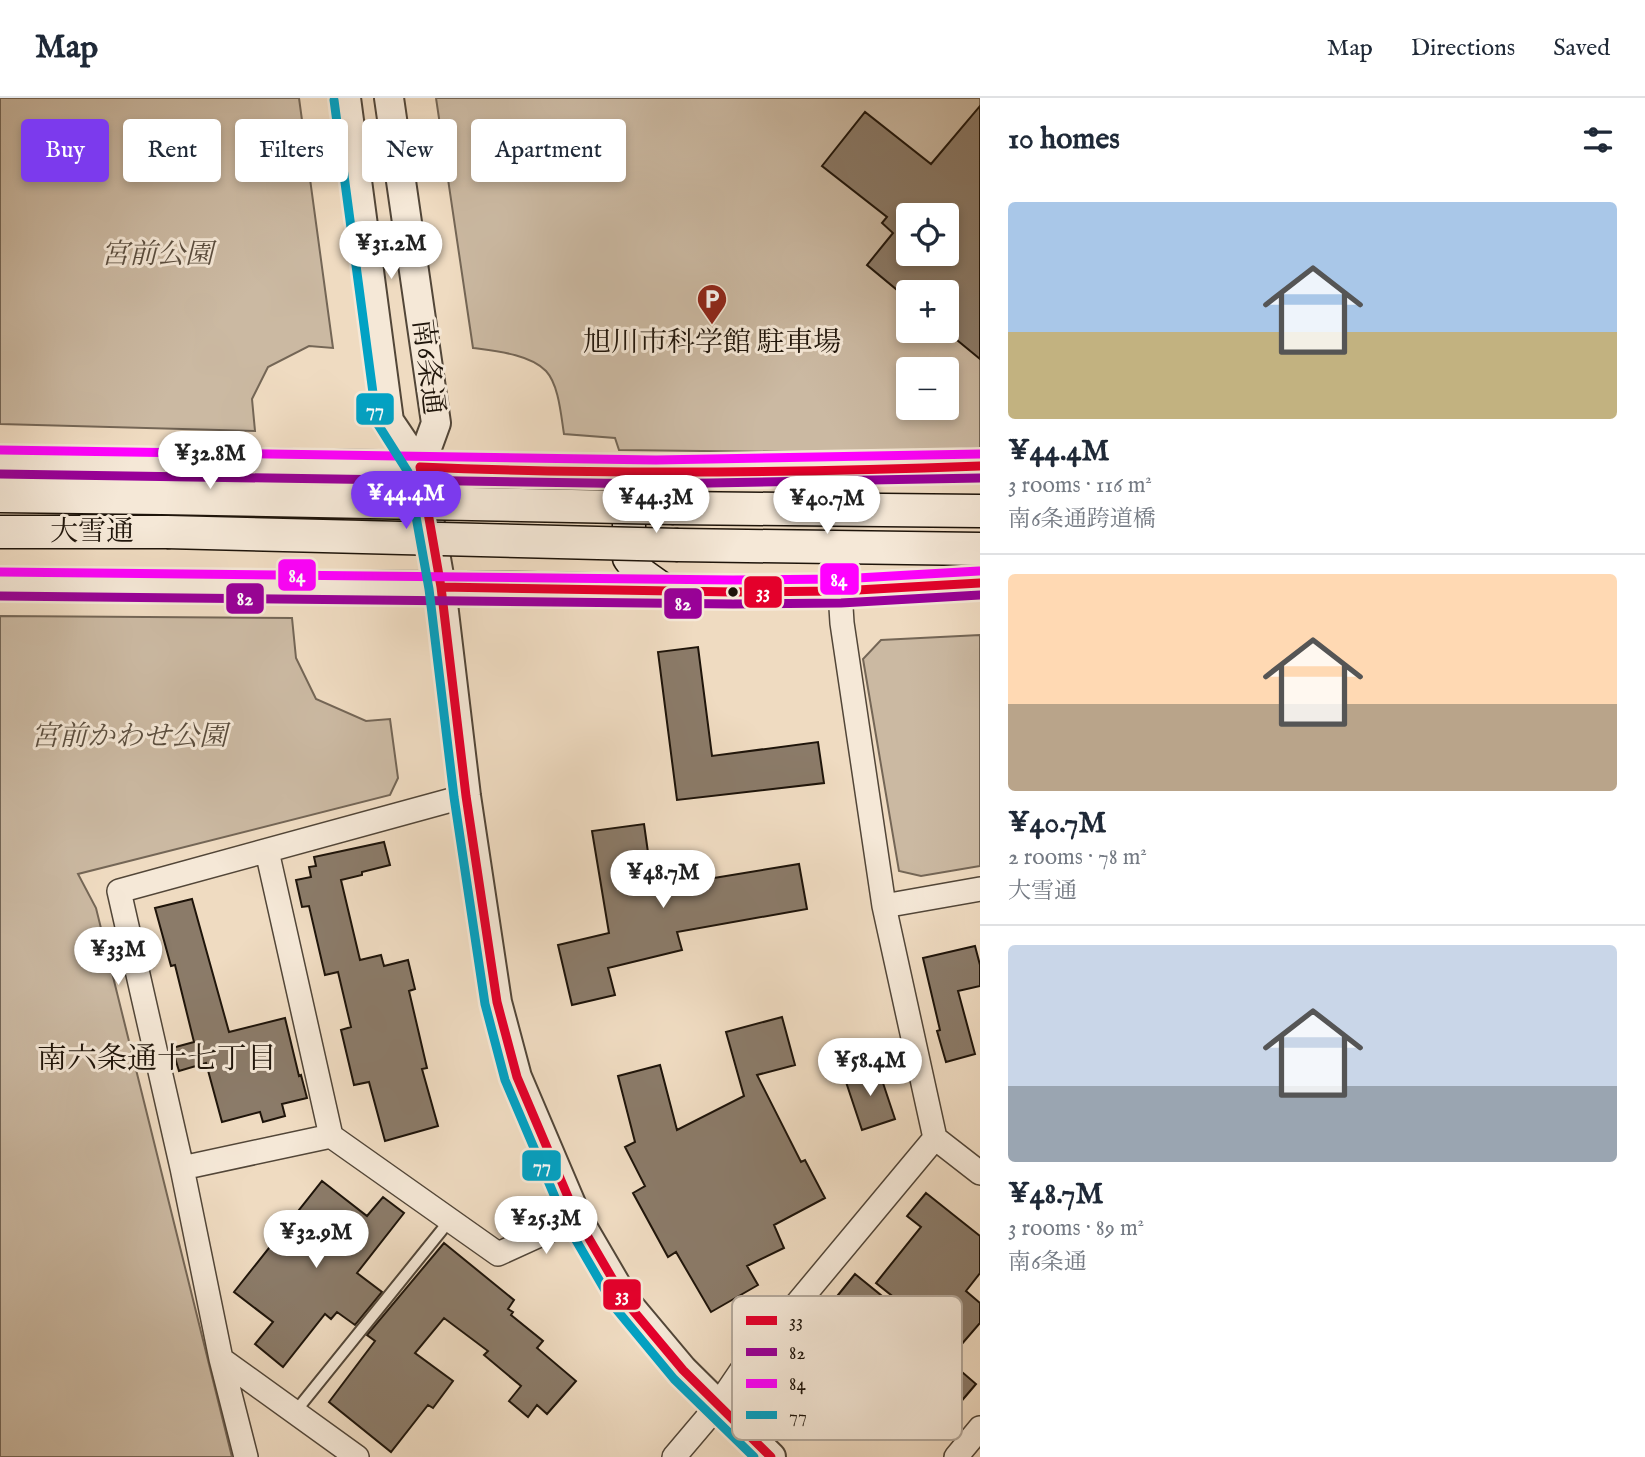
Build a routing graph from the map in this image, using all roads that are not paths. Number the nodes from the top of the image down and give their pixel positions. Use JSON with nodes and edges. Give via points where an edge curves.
{"nodes":[{"id":1,"x":346,"y":98,"type":"edge"},
{"id":2,"x":389,"y":98,"type":"edge"},
{"id":3,"x":0,"y":462,"type":"edge"},
{"id":4,"x":980,"y":466,"type":"edge"},
{"id":5,"x":420,"y":467,"type":"junction"},
{"id":6,"x":656,"y":472,"type":"junction"},
{"id":7,"x":6,"y":496,"type":"edge"},
{"id":8,"x":980,"y":511,"type":"edge"},
{"id":9,"x":8,"y":532,"type":"edge"},
{"id":10,"x":980,"y":549,"type":"edge"},
{"id":11,"x":980,"y":583,"type":"edge"},
{"id":12,"x":0,"y":584,"type":"edge"},
{"id":13,"x":441,"y":587,"type":"junction"},
{"id":14,"x":665,"y":591,"type":"junction"},
{"id":15,"x":840,"y":591,"type":"junction"},
{"id":16,"x":466,"y":796,"type":"junction"},
{"id":17,"x":267,"y":851,"type":"junction"},
{"id":18,"x":980,"y":889,"type":"edge"},
{"id":19,"x":884,"y":906,"type":"junction"},
{"id":20,"x":331,"y":1136,"type":"junction"},
{"id":21,"x":935,"y":1138,"type":"junction"},
{"id":22,"x":182,"y":1168,"type":"junction"},
{"id":23,"x":980,"y":1173,"type":"edge"},
{"id":24,"x":577,"y":1219,"type":"junction"},
{"id":25,"x":450,"y":1220,"type":"junction"},
{"id":26,"x":803,"y":1296,"type":"edge"},
{"id":27,"x":221,"y":1359,"type":"junction"},
{"id":28,"x":732,"y":1384,"type":"edge"},
{"id":29,"x":718,"y":1405,"type":"junction"},
{"id":30,"x":295,"y":1412,"type":"junction"},
{"id":31,"x":732,"y":1419,"type":"edge"},
{"id":32,"x":980,"y":1428,"type":"edge"},
{"id":33,"x":754,"y":1440,"type":"edge"},
{"id":34,"x":246,"y":1457,"type":"edge"},
{"id":35,"x":357,"y":1457,"type":"edge"},
{"id":36,"x":674,"y":1457,"type":"edge"},
{"id":37,"x":771,"y":1457,"type":"edge"},
{"id":38,"x":956,"y":1457,"type":"edge"}],
"edges":[{"from":1,"to":5,"type":"street","name":"南6条通","via":[[389,421]]},
{"from":2,"to":5,"type":"street","name":"南6条通","via":[[436,423]]},
{"from":3,"to":5,"type":"main road"},
{"from":4,"to":6,"type":"main road"},
{"from":5,"to":6,"type":"main road"},
{"from":5,"to":13,"type":"street","name":"南6条通"},
{"from":6,"to":14,"type":"main road","via":[[636,484],[629,501],[629,558],[641,574]]},
{"from":7,"to":8,"type":"main road","name":"大雪通","bridge":true},
{"from":9,"to":10,"type":"main road","name":"大雪通","bridge":true},
{"from":11,"to":15,"type":"main road"},
{"from":12,"to":13,"type":"main road"},
{"from":13,"to":14,"type":"main road"},
{"from":13,"to":16,"type":"street","name":"南6条通"},
{"from":14,"to":15,"type":"main road"},
{"from":15,"to":19,"type":"street"},
{"from":16,"to":17,"type":"street"},
{"from":16,"to":24,"type":"street","name":"南6条通","via":[[497,1002],[517,1077]]},
{"from":17,"to":20,"type":"street"},
{"from":17,"to":22,"type":"street","via":[[119,891]]},
{"from":18,"to":19,"type":"street"},
{"from":19,"to":21,"type":"street"},
{"from":20,"to":22,"type":"street"},
{"from":20,"to":25,"type":"street"},
{"from":21,"to":23,"type":"street"},
{"from":21,"to":26,"type":"street"},
{"from":22,"to":27,"type":"street"},
{"from":24,"to":25,"type":"street","via":[[498,1254]]},
{"from":24,"to":29,"type":"street","name":"南6条通","via":[[626,1302]]},
{"from":25,"to":30,"type":"lane"},
{"from":27,"to":30,"type":"street"},
{"from":27,"to":34,"type":"street"},
{"from":28,"to":29,"type":"street"},
{"from":29,"to":31,"type":"street","name":"南6条通"},
{"from":29,"to":36,"type":"street"},
{"from":30,"to":35,"type":"street"},
{"from":32,"to":38,"type":"street"},
{"from":33,"to":37,"type":"street","name":"南6条通"}]}
